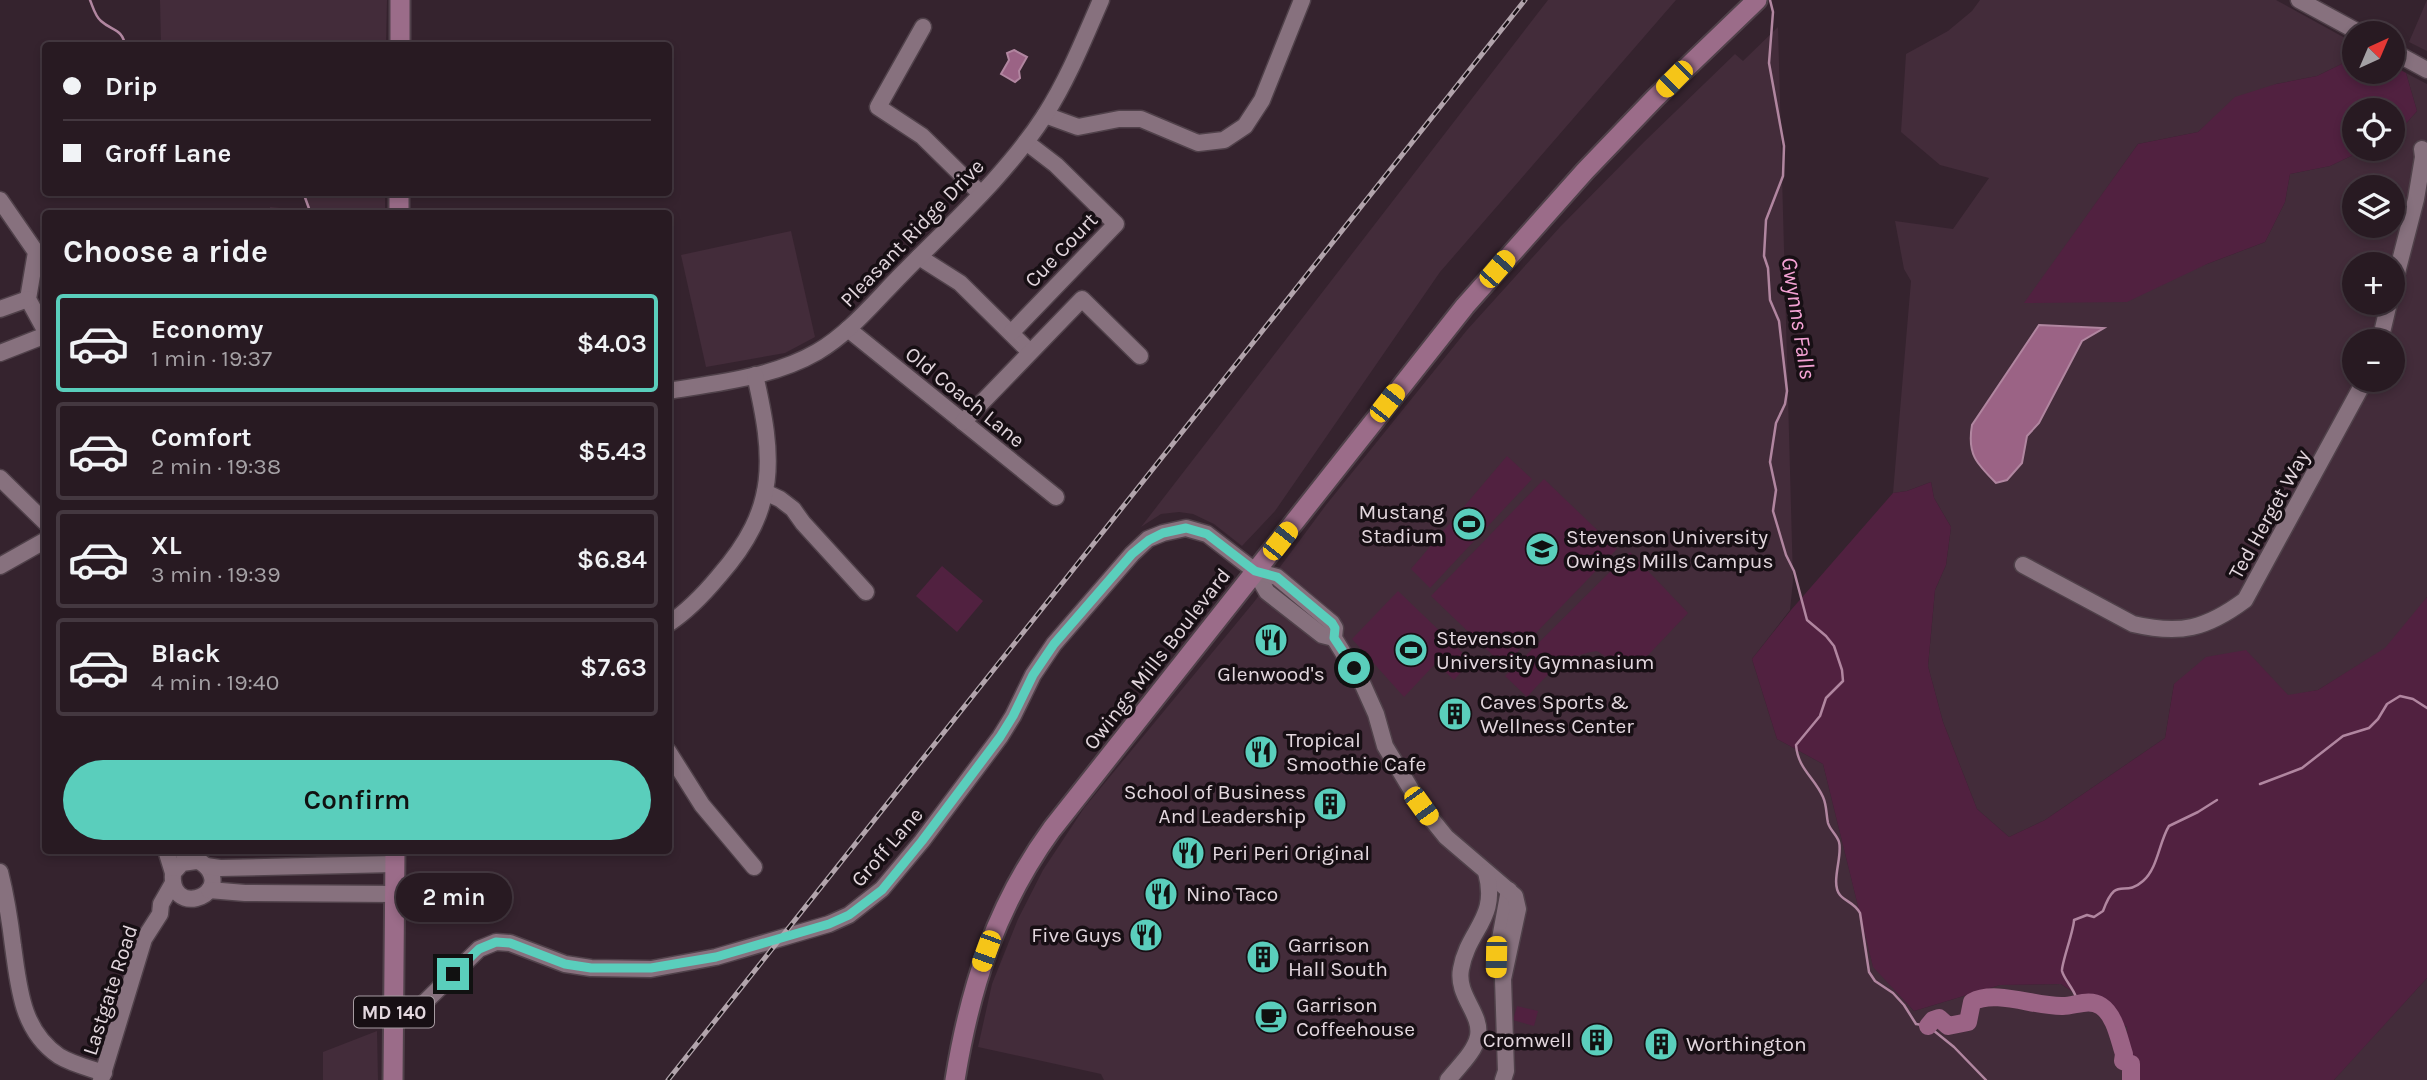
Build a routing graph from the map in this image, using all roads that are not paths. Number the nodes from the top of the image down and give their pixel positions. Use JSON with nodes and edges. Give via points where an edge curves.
{"nodes":[{"id":1,"x":400,"y":0,"type":"edge"},
{"id":2,"x":1101,"y":0,"type":"edge"},
{"id":3,"x":1302,"y":0,"type":"edge"},
{"id":4,"x":1757,"y":0,"type":"edge"},
{"id":5,"x":2300,"y":0,"type":"edge"},
{"id":6,"x":2342,"y":23,"type":"edge"},
{"id":7,"x":923,"y":27,"type":"dead end"},
{"id":8,"x":400,"y":42,"type":"edge"},
{"id":9,"x":2405,"y":58,"type":"edge"},
{"id":10,"x":2427,"y":70,"type":"edge"},
{"id":11,"x":1045,"y":115,"type":"junction"},
{"id":12,"x":1026,"y":142,"type":"junction"},
{"id":13,"x":2425,"y":149,"type":"edge"},
{"id":14,"x":2423,"y":178,"type":"edge"},
{"id":15,"x":981,"y":194,"type":"junction"},
{"id":16,"x":0,"y":200,"type":"edge"},
{"id":17,"x":2403,"y":252,"type":"edge"},
{"id":18,"x":919,"y":257,"type":"junction"},
{"id":19,"x":28,"y":299,"type":"junction"},
{"id":20,"x":0,"y":309,"type":"edge"},
{"id":21,"x":42,"y":325,"type":"edge"},
{"id":22,"x":848,"y":329,"type":"junction"},
{"id":23,"x":1011,"y":333,"type":"junction"},
{"id":24,"x":42,"y":335,"type":"edge"},
{"id":25,"x":1030,"y":352,"type":"junction"},
{"id":26,"x":0,"y":353,"type":"edge"},
{"id":27,"x":1140,"y":356,"type":"dead end"},
{"id":28,"x":755,"y":375,"type":"junction"},
{"id":29,"x":672,"y":390,"type":"edge"},
{"id":30,"x":2358,"y":392,"type":"edge"},
{"id":31,"x":963,"y":422,"type":"junction"},
{"id":32,"x":0,"y":478,"type":"edge"},
{"id":33,"x":765,"y":492,"type":"junction"},
{"id":34,"x":1056,"y":497,"type":"dead end"},
{"id":35,"x":42,"y":519,"type":"edge"},
{"id":36,"x":42,"y":542,"type":"edge"},
{"id":37,"x":2024,"y":565,"type":"dead end"},
{"id":38,"x":0,"y":566,"type":"edge"},
{"id":39,"x":1255,"y":571,"type":"junction"},
{"id":40,"x":866,"y":592,"type":"dead end"},
{"id":41,"x":1314,"y":607,"type":"junction"},
{"id":42,"x":1303,"y":620,"type":"junction"},
{"id":43,"x":672,"y":621,"type":"edge"},
{"id":44,"x":1334,"y":638,"type":"junction"},
{"id":45,"x":672,"y":757,"type":"edge"},
{"id":46,"x":167,"y":854,"type":"edge"},
{"id":47,"x":187,"y":854,"type":"edge"},
{"id":48,"x":395,"y":857,"type":"edge"},
{"id":49,"x":201,"y":863,"type":"junction"},
{"id":50,"x":754,"y":867,"type":"dead end"},
{"id":51,"x":0,"y":872,"type":"edge"},
{"id":52,"x":1486,"y":872,"type":"junction"},
{"id":53,"x":173,"y":878,"type":"junction"},
{"id":54,"x":209,"y":890,"type":"junction"},
{"id":55,"x":394,"y":894,"type":"junction"},
{"id":56,"x":188,"y":899,"type":"junction"},
{"id":57,"x":160,"y":914,"type":"junction"},
{"id":58,"x":7,"y":955,"type":"edge"},
{"id":59,"x":394,"y":1017,"type":"junction"},
{"id":60,"x":103,"y":1076,"type":"edge"},
{"id":61,"x":393,"y":1080,"type":"edge"},
{"id":62,"x":955,"y":1080,"type":"edge"},
{"id":63,"x":1448,"y":1080,"type":"edge"},
{"id":64,"x":1503,"y":1080,"type":"edge"}],
"edges":[{"from":1,"to":8,"type":"main road"},
{"from":2,"to":11,"type":"street","name":"Pleasant Ridge Drive"},
{"from":3,"to":11,"type":"street","via":[[1262,100],[1245,126],[1224,140],[1198,143],[1141,119],[1119,118],[1078,127]]},
{"from":4,"to":39,"type":"main road","name":"Owings Mills Boulevard","via":[[1594,162],[1497,269]]},
{"from":5,"to":6,"type":"street"},
{"from":7,"to":15,"type":"street","via":[[878,107],[922,136]]},
{"from":9,"to":10,"type":"street"},
{"from":11,"to":12,"type":"street","name":"Pleasant Ridge Drive"},
{"from":12,"to":15,"type":"street","name":"Pleasant Ridge Drive"},
{"from":12,"to":23,"type":"street","name":"Cue Court","via":[[1116,224]]},
{"from":13,"to":14,"type":"street","via":[[2413,168]]},
{"from":14,"to":17,"type":"street"},
{"from":15,"to":18,"type":"street","name":"Pleasant Ridge Drive"},
{"from":16,"to":19,"type":"street","via":[[36,252]]},
{"from":18,"to":22,"type":"street","name":"Pleasant Ridge Drive"},
{"from":18,"to":23,"type":"street","via":[[960,283]]},
{"from":19,"to":20,"type":"street"},
{"from":19,"to":21,"type":"street"},
{"from":22,"to":28,"type":"street","name":"Pleasant Ridge Drive","via":[[817,352]]},
{"from":22,"to":31,"type":"street","name":"Old Coach Lane"},
{"from":23,"to":25,"type":"street"},
{"from":24,"to":26,"type":"street"},
{"from":25,"to":27,"type":"street","via":[[1082,299]]},
{"from":25,"to":31,"type":"street"},
{"from":28,"to":29,"type":"street","name":"Pleasant Ridge Drive"},
{"from":28,"to":33,"type":"street","via":[[769,445]]},
{"from":30,"to":37,"type":"street","name":"Ted Herget Way","via":[[2245,600],[2218,618],[2177,630],[2133,624]]},
{"from":31,"to":34,"type":"street","name":"Old Coach Lane"},
{"from":32,"to":35,"type":"street"},
{"from":33,"to":40,"type":"street","via":[[793,509]]},
{"from":33,"to":43,"type":"street","via":[[740,549],[708,590]]},
{"from":36,"to":38,"type":"street"},
{"from":39,"to":41,"type":"street","via":[[1277,577]]},
{"from":39,"to":42,"type":"street","via":[[1266,592]]},
{"from":39,"to":59,"type":"street","name":"Groff Lane","via":[[1193,529],[1171,530],[1143,544],[1054,644],[1000,737],[922,841],[882,890],[849,915],[716,957],[651,968],[565,964],[496,942],[479,949],[422,1005]]},
{"from":39,"to":62,"type":"main road","name":"Owings Mills Boulevard","via":[[1070,805],[1024,872],[981,966]]},
{"from":41,"to":42,"type":"street"},
{"from":41,"to":44,"type":"street","via":[[1332,623]]},
{"from":42,"to":44,"type":"street"},
{"from":44,"to":52,"type":"street","via":[[1363,685],[1385,746],[1421,806],[1446,837]]},
{"from":45,"to":50,"type":"street","via":[[702,805]]},
{"from":46,"to":53,"type":"street"},
{"from":47,"to":49,"type":"street"},
{"from":48,"to":49,"type":"street","via":[[220,868]]},
{"from":48,"to":55,"type":"main road","number":"MD 140"},
{"from":49,"to":53,"type":"street","via":[[182,863]]},
{"from":49,"to":54,"type":"street","via":[[212,879]]},
{"from":51,"to":58,"type":"street"},
{"from":52,"to":63,"type":"street","via":[[1488,912],[1463,959],[1460,978],[1478,1038]]},
{"from":52,"to":64,"type":"street","via":[[1515,896],[1518,907],[1505,965]]},
{"from":53,"to":56,"type":"street","via":[[179,894]]},
{"from":53,"to":57,"type":"street","name":"Lastgate Road"},
{"from":54,"to":55,"type":"street"},
{"from":54,"to":56,"type":"street","via":[[200,898]]},
{"from":55,"to":59,"type":"main road","number":"MD 140"},
{"from":56,"to":57,"type":"street","name":"Lastgate Road"},
{"from":57,"to":60,"type":"street","name":"Lastgate Road","via":[[145,939]]},
{"from":58,"to":60,"type":"street","via":[[23,1008],[37,1035],[69,1061]]},
{"from":59,"to":61,"type":"main road","number":"MD 140"}]}
